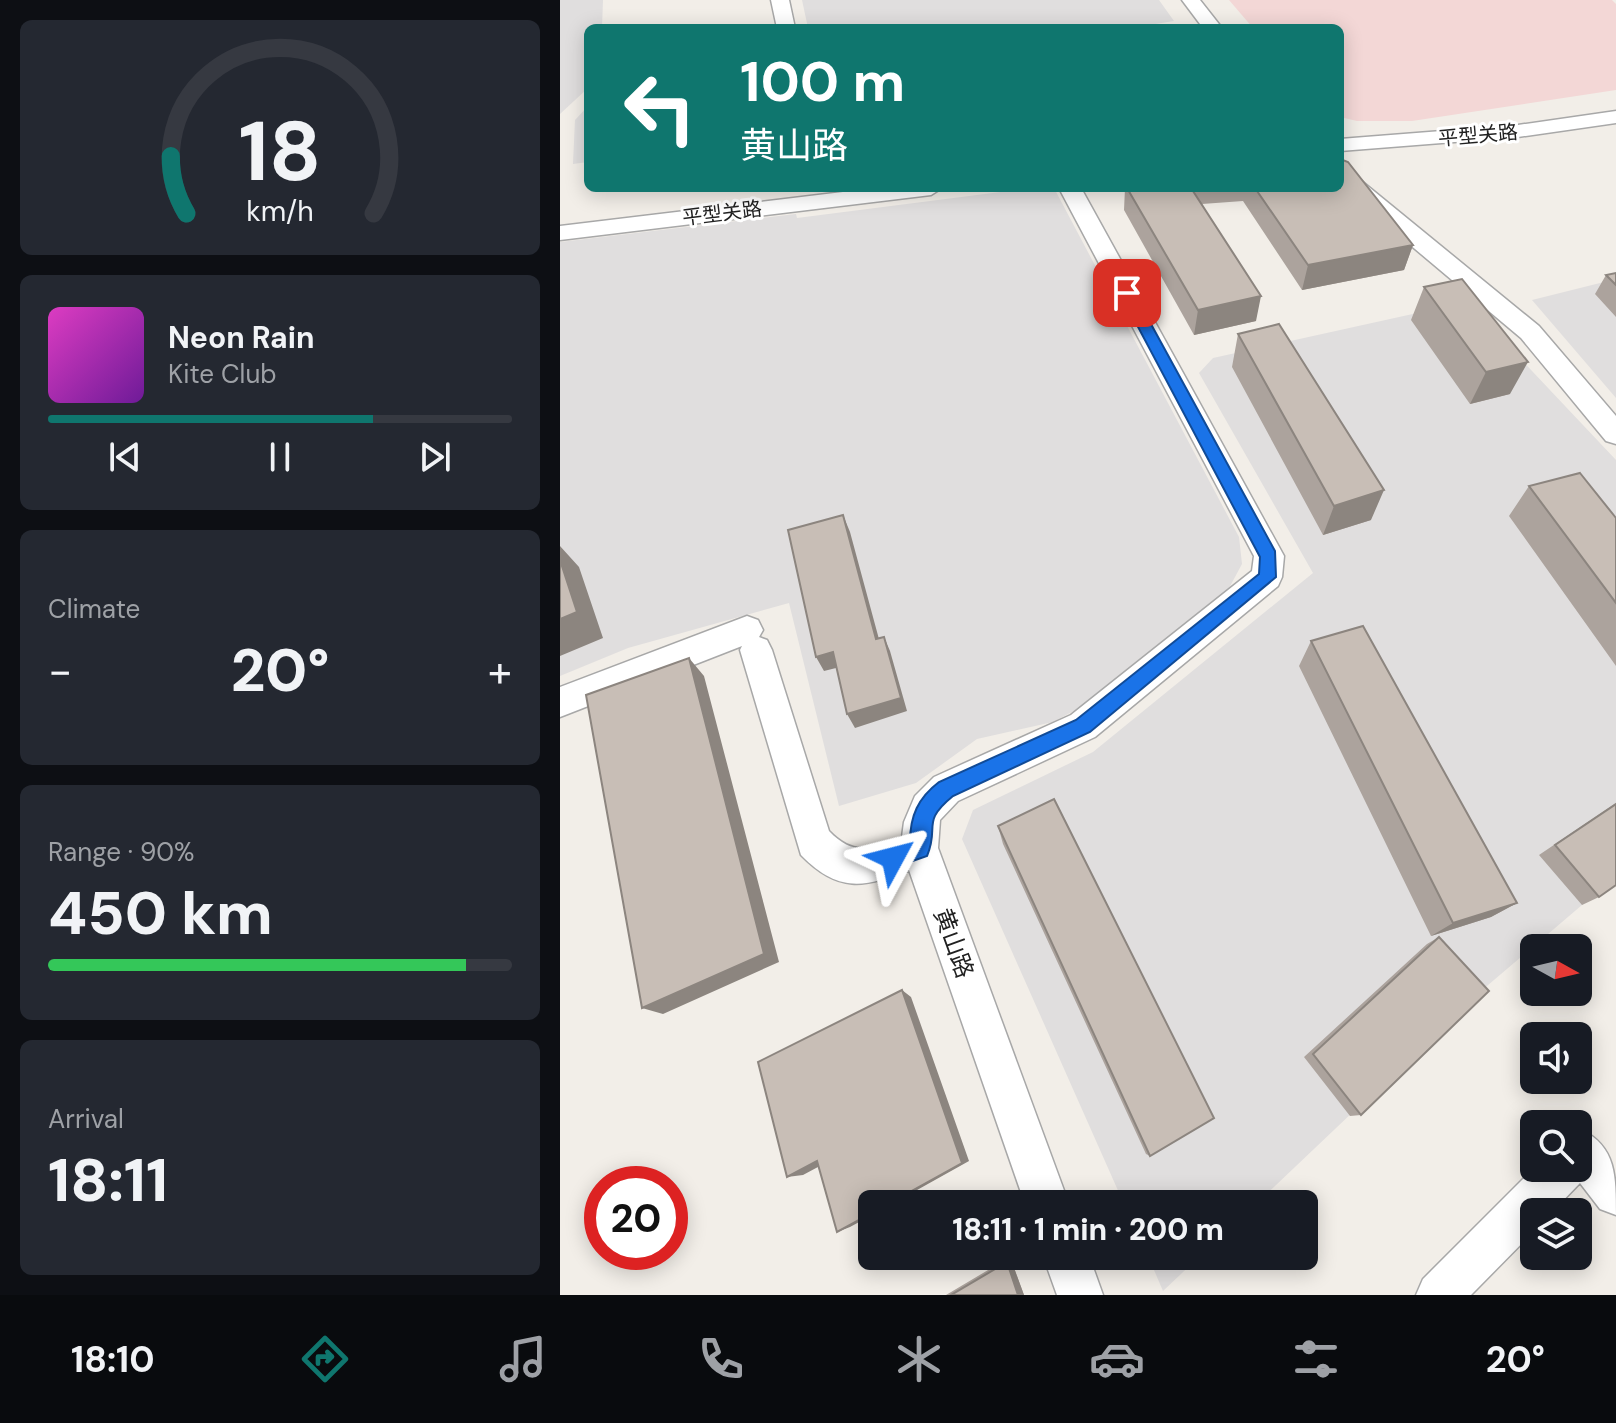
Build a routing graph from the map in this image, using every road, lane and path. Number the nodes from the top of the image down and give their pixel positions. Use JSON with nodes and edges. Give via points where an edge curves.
{"nodes":[{"id":1,"x":780,"y":0,"type":"edge"},
{"id":2,"x":1191,"y":0,"type":"edge"},
{"id":3,"x":785,"y":24,"type":"edge"},
{"id":4,"x":1210,"y":24,"type":"edge"},
{"id":5,"x":1616,"y":117,"type":"edge"},
{"id":6,"x":1344,"y":145,"type":"edge"},
{"id":7,"x":1344,"y":178,"type":"edge"},
{"id":8,"x":856,"y":192,"type":"edge"},
{"id":9,"x":1072,"y":192,"type":"edge"},
{"id":10,"x":819,"y":194,"type":"edge"},
{"id":11,"x":560,"y":233,"type":"edge"},
{"id":12,"x":1616,"y":434,"type":"edge"},
{"id":13,"x":560,"y":702,"type":"edge"},
{"id":14,"x":920,"y":848,"type":"junction"},
{"id":15,"x":1592,"y":1163,"type":"edge"},
{"id":16,"x":1551,"y":1182,"type":"edge"},
{"id":17,"x":1042,"y":1190,"type":"edge"},
{"id":18,"x":1616,"y":1193,"type":"edge"},
{"id":19,"x":1071,"y":1270,"type":"edge"},
{"id":20,"x":1080,"y":1295,"type":"edge"},
{"id":21,"x":1439,"y":1295,"type":"edge"}],
"edges":[{"from":1,"to":3,"type":"street"},
{"from":2,"to":4,"type":"street"},
{"from":5,"to":6,"type":"street","name":"平型关路","via":[[1518,131]]},
{"from":7,"to":12,"type":"street","via":[[1530,332]]},
{"from":8,"to":10,"type":"street","name":"平型关路"},
{"from":9,"to":14,"type":"street","name":"黄山路","via":[[1269,556],[1267,577],[1083,726],[946,789],[929,802],[920,823]]},
{"from":10,"to":11,"type":"street","name":"平型关路"},
{"from":13,"to":14,"type":"street","via":[[752,640],[814,842],[828,859],[848,868]]},
{"from":14,"to":17,"type":"street","name":"黄山路"},
{"from":15,"to":18,"type":"street"},
{"from":16,"to":21,"type":"street"},
{"from":19,"to":20,"type":"street"}]}
